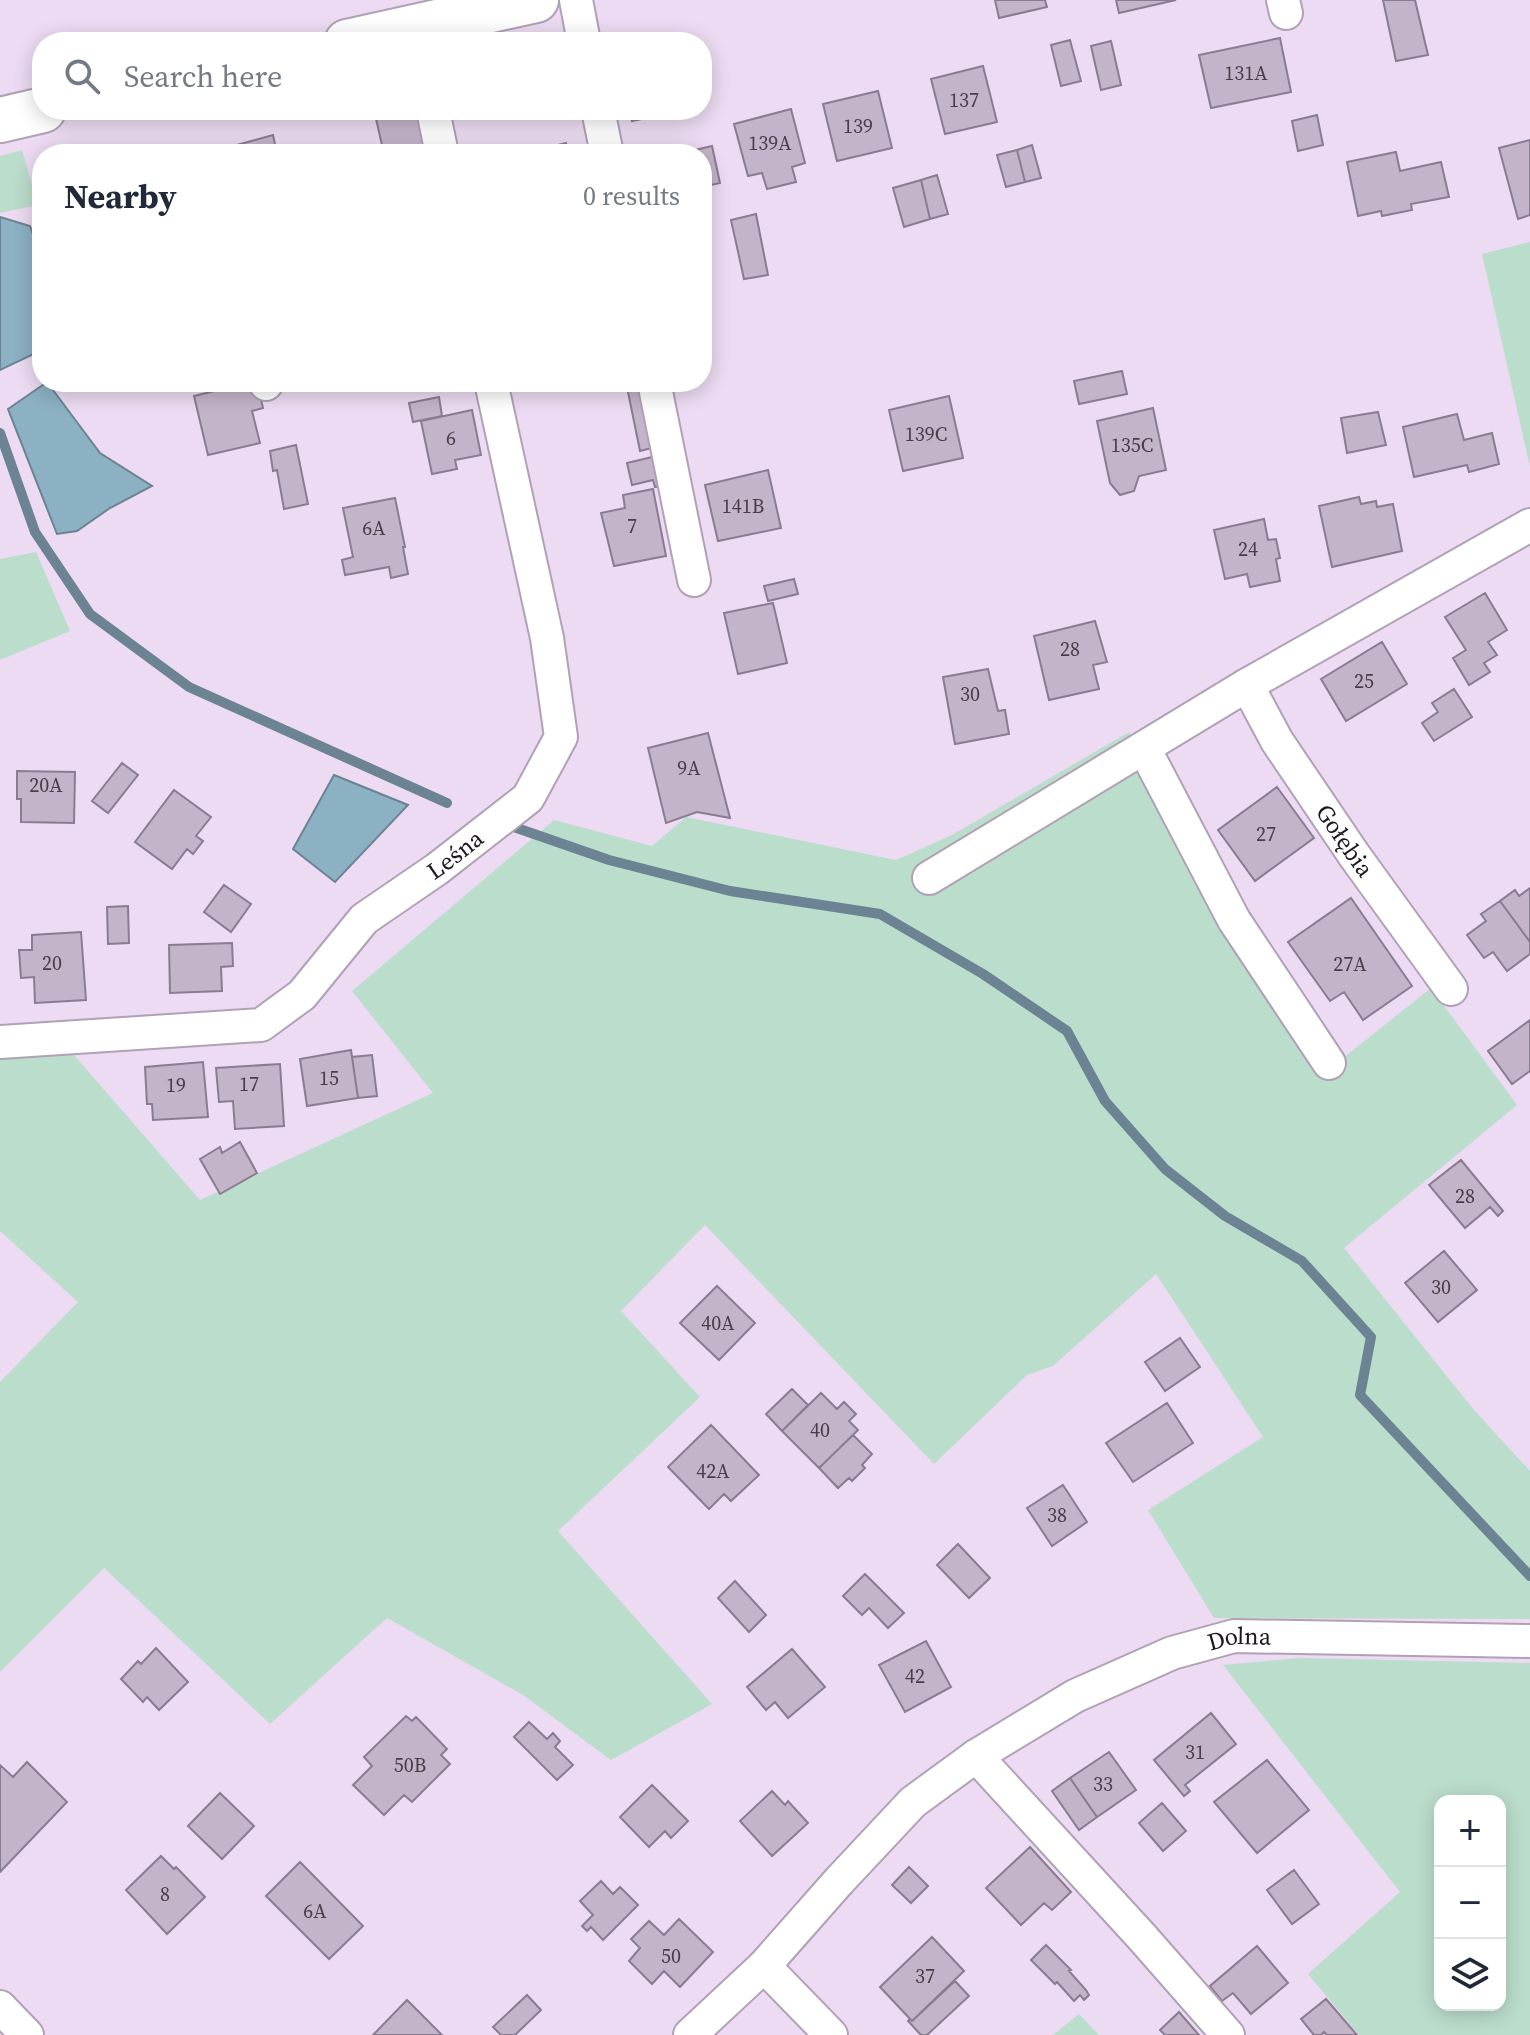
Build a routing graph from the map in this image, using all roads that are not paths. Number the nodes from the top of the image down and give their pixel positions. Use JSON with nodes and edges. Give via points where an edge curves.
{"nodes":[{"id":1,"x":536,"y":0,"type":"edge"},
{"id":2,"x":576,"y":0,"type":"edge"},
{"id":3,"x":425,"y":32,"type":"edge"},
{"id":4,"x":582,"y":32,"type":"edge"},
{"id":5,"x":32,"y":113,"type":"edge"},
{"id":6,"x":0,"y":120,"type":"edge"},
{"id":7,"x":435,"y":120,"type":"edge"},
{"id":8,"x":600,"y":120,"type":"edge"},
{"id":9,"x":440,"y":144,"type":"edge"},
{"id":10,"x":605,"y":144,"type":"edge"},
{"id":11,"x":493,"y":392,"type":"edge"},
{"id":12,"x":656,"y":392,"type":"edge"},
{"id":13,"x":1530,"y":525,"type":"edge"},
{"id":14,"x":694,"y":580,"type":"dead end"},
{"id":15,"x":1247,"y":685,"type":"junction"},
{"id":16,"x":1144,"y":748,"type":"junction"},
{"id":17,"x":929,"y":878,"type":"dead end"},
{"id":18,"x":1451,"y":989,"type":"dead end"},
{"id":19,"x":0,"y":1042,"type":"edge"},
{"id":20,"x":1329,"y":1063,"type":"dead end"},
{"id":21,"x":1530,"y":1641,"type":"edge"},
{"id":22,"x":976,"y":1756,"type":"junction"},
{"id":23,"x":764,"y":1966,"type":"junction"},
{"id":24,"x":0,"y":2007,"type":"edge"},
{"id":25,"x":27,"y":2035,"type":"edge"},
{"id":26,"x":690,"y":2035,"type":"edge"},
{"id":27,"x":831,"y":2035,"type":"edge"},
{"id":28,"x":1228,"y":2035,"type":"edge"}],
"edges":[{"from":1,"to":3,"type":"main road"},
{"from":2,"to":4,"type":"street"},
{"from":5,"to":6,"type":"main road"},
{"from":7,"to":9,"type":"street"},
{"from":8,"to":10,"type":"street"},
{"from":11,"to":19,"type":"street","name":"Leśna","via":[[547,638],[561,737],[528,798],[364,919],[302,995],[261,1025]]},
{"from":12,"to":14,"type":"street"},
{"from":13,"to":15,"type":"street"},
{"from":15,"to":16,"type":"street"},
{"from":15,"to":18,"type":"street","name":"Gołębia","via":[[1277,741]]},
{"from":16,"to":17,"type":"street"},
{"from":16,"to":20,"type":"street","via":[[1234,920]]},
{"from":21,"to":22,"type":"street","name":"Dolna","via":[[1234,1636],[1172,1653],[1075,1696]]},
{"from":22,"to":23,"type":"street","name":"Dolna","via":[[913,1802]]},
{"from":22,"to":28,"type":"street"},
{"from":23,"to":26,"type":"street","name":"Dolna"},
{"from":23,"to":27,"type":"street"},
{"from":24,"to":25,"type":"street"}]}
